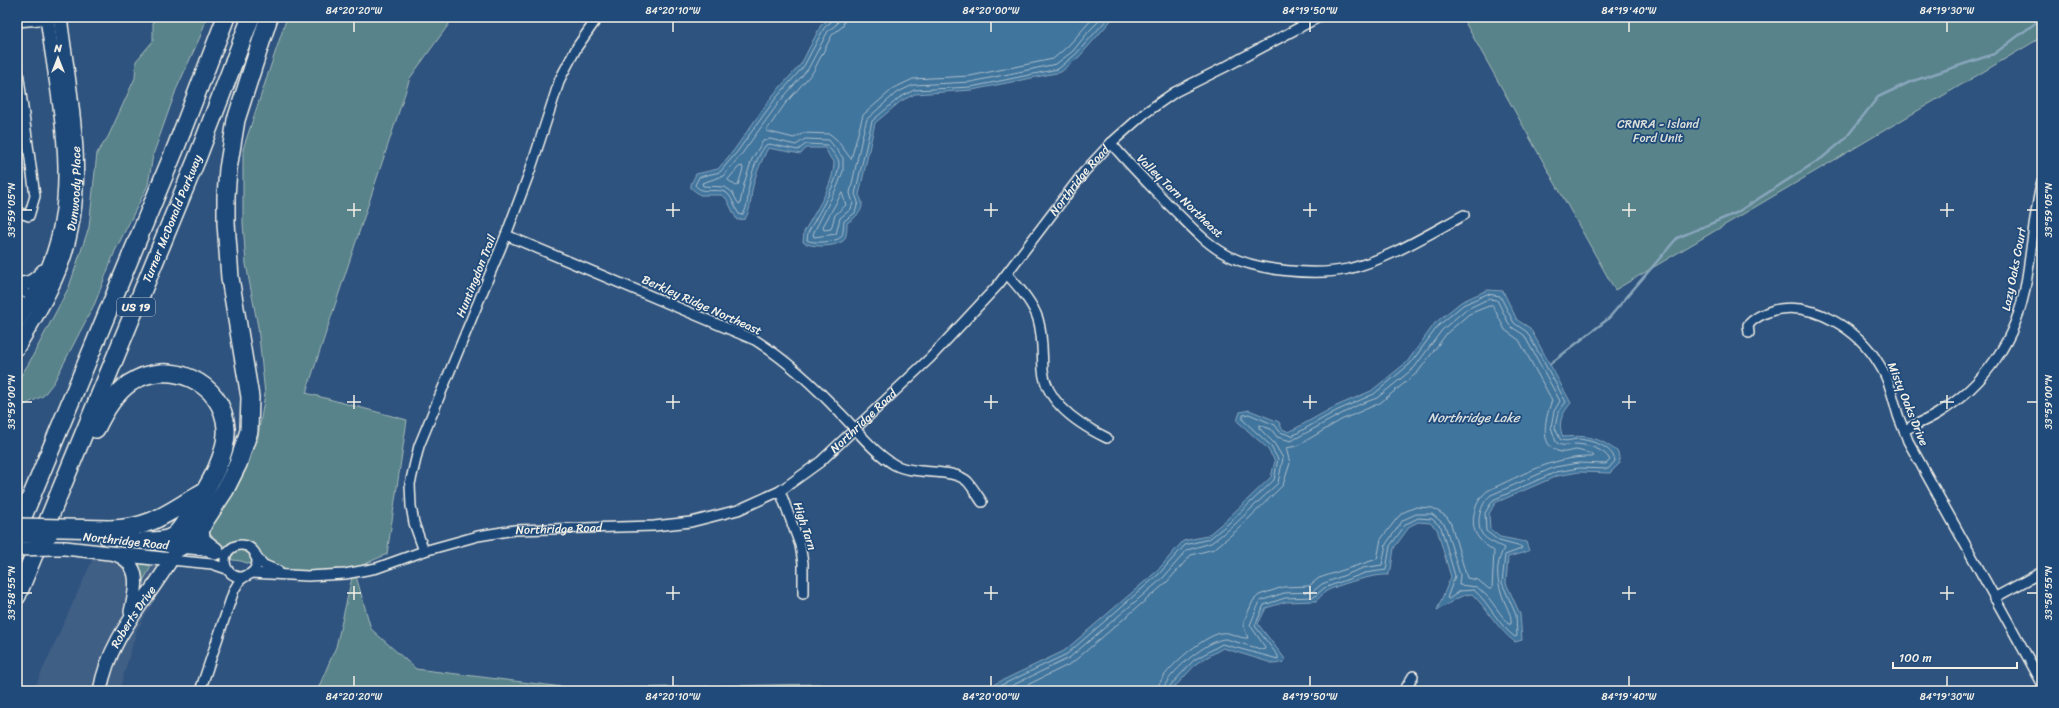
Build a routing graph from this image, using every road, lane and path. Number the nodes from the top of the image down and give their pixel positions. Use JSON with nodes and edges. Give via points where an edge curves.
{"nodes":[{"id":1,"x":226,"y":17,"type":"edge"},
{"id":2,"x":251,"y":17,"type":"edge"},
{"id":3,"x":269,"y":17,"type":"edge"},
{"id":4,"x":598,"y":17,"type":"edge"},
{"id":5,"x":1319,"y":17,"type":"edge"},
{"id":6,"x":53,"y":18,"type":"edge"},
{"id":7,"x":17,"y":22,"type":"edge"},
{"id":8,"x":17,"y":64,"type":"edge"},
{"id":9,"x":1111,"y":143,"type":"junction"},
{"id":10,"x":2042,"y":181,"type":"edge"},
{"id":11,"x":17,"y":212,"type":"edge"},
{"id":12,"x":1464,"y":215,"type":"dead end"},
{"id":13,"x":506,"y":235,"type":"junction"},
{"id":14,"x":51,"y":260,"type":"junction"},
{"id":15,"x":1006,"y":274,"type":"junction"},
{"id":16,"x":17,"y":284,"type":"edge"},
{"id":17,"x":17,"y":289,"type":"edge"},
{"id":18,"x":33,"y":302,"type":"edge"},
{"id":19,"x":17,"y":324,"type":"edge"},
{"id":20,"x":1750,"y":333,"type":"dead end"},
{"id":21,"x":17,"y":349,"type":"edge"},
{"id":22,"x":857,"y":430,"type":"junction"},
{"id":23,"x":1904,"y":430,"type":"junction"},
{"id":24,"x":1107,"y":438,"type":"dead end"},
{"id":25,"x":206,"y":490,"type":"junction"},
{"id":26,"x":780,"y":491,"type":"junction"},
{"id":27,"x":30,"y":501,"type":"junction"},
{"id":28,"x":982,"y":502,"type":"dead end"},
{"id":29,"x":203,"y":524,"type":"junction"},
{"id":30,"x":17,"y":527,"type":"edge"},
{"id":31,"x":17,"y":531,"type":"edge"},
{"id":32,"x":108,"y":533,"type":"junction"},
{"id":33,"x":17,"y":536,"type":"edge"},
{"id":34,"x":145,"y":541,"type":"joint"},
{"id":35,"x":234,"y":547,"type":"junction"},
{"id":36,"x":174,"y":548,"type":"junction"},
{"id":37,"x":17,"y":549,"type":"edge"},
{"id":38,"x":216,"y":551,"type":"junction"},
{"id":39,"x":424,"y":551,"type":"junction"},
{"id":40,"x":100,"y":552,"type":"junction"},
{"id":41,"x":255,"y":556,"type":"junction"},
{"id":42,"x":229,"y":571,"type":"junction"},
{"id":43,"x":2042,"y":572,"type":"edge"},
{"id":44,"x":249,"y":574,"type":"junction"},
{"id":45,"x":283,"y":574,"type":"junction"},
{"id":46,"x":234,"y":590,"type":"junction"},
{"id":47,"x":803,"y":594,"type":"dead end"},
{"id":48,"x":17,"y":596,"type":"edge"},
{"id":49,"x":1994,"y":598,"type":"junction"},
{"id":50,"x":17,"y":604,"type":"edge"},
{"id":51,"x":128,"y":624,"type":"junction"},
{"id":52,"x":1413,"y":676,"type":"dead end"},
{"id":53,"x":2042,"y":683,"type":"edge"},
{"id":54,"x":100,"y":691,"type":"edge"},
{"id":55,"x":200,"y":691,"type":"edge"},
{"id":56,"x":1404,"y":691,"type":"edge"}],
"edges":[{"from":1,"to":27,"type":"highway","name":"Turner McDonald Parkway","number":"US 19","via":[[176,147]]},
{"from":2,"to":48,"type":"highway","name":"Turner McDonald Parkway","number":"US 19","via":[[204,141]]},
{"from":3,"to":29,"type":"highway","via":[[236,120],[226,196],[230,271],[250,397],[249,431],[232,477]]},
{"from":4,"to":13,"type":"street","name":"Huntingdon Trail","via":[[576,47],[560,79]]},
{"from":5,"to":9,"type":"street","name":"Northridge Road","via":[[1175,92],[1144,112]]},
{"from":6,"to":7,"type":"street"},
{"from":6,"to":14,"type":"street","name":"Dunwoody Place","via":[[65,174],[61,221]]},
{"from":6,"to":18,"type":"street","name":"Dunwoody Place","via":[[76,145],[77,194],[69,241],[57,275]]},
{"from":8,"to":11,"type":"street","via":[[35,196],[29,216]]},
{"from":9,"to":12,"type":"street","name":"Valley Tarn Northeast","via":[[1205,240],[1229,256],[1256,266],[1310,272],[1348,269],[1402,248]]},
{"from":9,"to":15,"type":"street","name":"Northridge Road","via":[[1084,172]]},
{"from":10,"to":23,"type":"street","name":"Lazy Oaks Court","via":[[2023,302],[2015,326],[2002,351],[1984,376],[1962,397],[1936,415]]},
{"from":13,"to":22,"type":"street","name":"Berkley Ridge Northeast","via":[[755,340],[808,379]]},
{"from":13,"to":39,"type":"street","name":"Huntingdon Trail","via":[[414,460],[410,484],[411,506]]},
{"from":14,"to":16,"type":"street","via":[[34,280]]},
{"from":14,"to":18,"type":"street","name":"Dunwoody Place"},
{"from":15,"to":22,"type":"street","name":"Northridge Road","via":[[930,358]]},
{"from":15,"to":24,"type":"street","via":[[1028,299],[1037,317],[1042,339],[1043,372],[1052,395],[1076,420]]},
{"from":17,"to":18,"type":"street"},
{"from":18,"to":19,"type":"street","name":"Dunwoody Place"},
{"from":18,"to":21,"type":"street","name":"Dunwoody Place"},
{"from":20,"to":23,"type":"street","name":"Misty Oaks Drive","via":[[1748,325],[1753,319],[1782,308],[1809,310],[1836,323],[1861,342],[1880,364]]},
{"from":22,"to":26,"type":"street","name":"Northridge Road","via":[[820,462]]},
{"from":22,"to":28,"type":"street","name":"Berkley Ridge Northeast","via":[[880,454],[895,464],[916,472],[959,477],[968,482]]},
{"from":23,"to":49,"type":"street","name":"Misty Oaks Drive"},
{"from":25,"to":32,"type":"highway","via":[[152,522]]},
{"from":25,"to":36,"type":"highway"},
{"from":25,"to":50,"type":"highway","via":[[223,451],[226,429],[224,416],[213,395],[198,381],[179,374],[147,375],[130,383],[112,400],[103,416]]},
{"from":26,"to":39,"type":"street","name":"Northridge Road","via":[[738,510],[691,522],[654,526],[515,530],[478,536]]},
{"from":26,"to":47,"type":"street","name":"High Tarn","via":[[800,545]]},
{"from":27,"to":30,"type":"highway"},
{"from":27,"to":31,"type":"highway","name":"Turner McDonald Parkway","number":"US 19"},
{"from":29,"to":36,"type":"highway","via":[[193,539]]},
{"from":29,"to":38,"type":"highway","via":[[200,532],[202,541]]},
{"from":30,"to":32,"type":"highway","bridge":true},
{"from":32,"to":33,"type":"street","name":"Northridge Road","bridge":true},
{"from":32,"to":34,"type":"street","name":"Northridge Road"},
{"from":34,"to":36,"type":"highway","via":[[164,541]]},
{"from":35,"to":38,"type":"street","name":"Northridge Road"},
{"from":35,"to":41,"type":"street","name":"Northridge Road","via":[[247,547]]},
{"from":35,"to":42,"type":"street","via":[[225,556]]},
{"from":36,"to":38,"type":"street","name":"Northridge Road"},
{"from":36,"to":40,"type":"street","name":"Northridge Road"},
{"from":36,"to":42,"type":"street","name":"Northridge Road"},
{"from":36,"to":51,"type":"street","name":"Roberts Drive"},
{"from":37,"to":40,"type":"street","name":"Northridge Road","bridge":true,"via":[[65,548]]},
{"from":39,"to":45,"type":"street","name":"Northridge Road","via":[[376,568],[345,574]]},
{"from":40,"to":51,"type":"street","via":[[122,557],[135,572],[136,591]]},
{"from":41,"to":44,"type":"street","via":[[256,565]]},
{"from":41,"to":45,"type":"street","name":"Northridge Road","via":[[269,568]]},
{"from":42,"to":44,"type":"street","name":"Northridge Road","via":[[238,576]]},
{"from":42,"to":46,"type":"street"},
{"from":43,"to":49,"type":"street"},
{"from":44,"to":45,"type":"street","name":"Northridge Road"},
{"from":44,"to":46,"type":"street","via":[[240,580]]},
{"from":46,"to":55,"type":"street"},
{"from":49,"to":53,"type":"street","name":"Misty Oaks Drive"},
{"from":51,"to":54,"type":"street","name":"Roberts Drive","via":[[108,657]]},
{"from":52,"to":56,"type":"street"}]}
